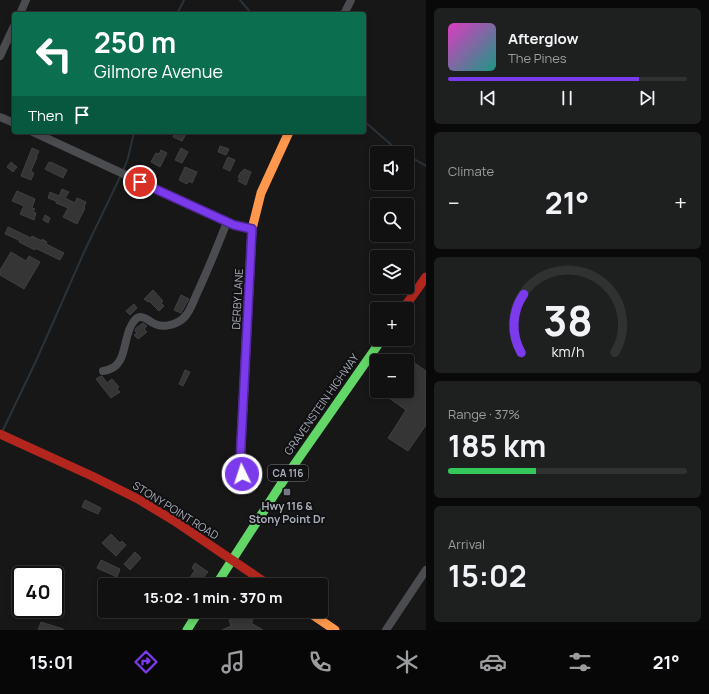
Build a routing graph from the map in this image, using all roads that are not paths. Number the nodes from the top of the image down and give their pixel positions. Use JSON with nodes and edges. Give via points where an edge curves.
{"nodes":[{"id":1,"x":26,"y":0,"type":"edge"},
{"id":2,"x":351,"y":0,"type":"edge"},
{"id":3,"x":21,"y":12,"type":"edge"},
{"id":4,"x":345,"y":12,"type":"edge"},
{"id":5,"x":12,"y":30,"type":"edge"},
{"id":6,"x":0,"y":56,"type":"edge"},
{"id":7,"x":0,"y":117,"type":"edge"},
{"id":8,"x":12,"y":122,"type":"edge"},
{"id":9,"x":37,"y":134,"type":"edge"},
{"id":10,"x":288,"y":134,"type":"edge"},
{"id":11,"x":227,"y":222,"type":"junction"},
{"id":12,"x":252,"y":229,"type":"junction"},
{"id":13,"x":425,"y":279,"type":"edge"},
{"id":14,"x":409,"y":302,"type":"edge"},
{"id":15,"x":377,"y":346,"type":"edge"},
{"id":16,"x":103,"y":371,"type":"dead end"},
{"id":17,"x":0,"y":434,"type":"edge"},
{"id":18,"x":242,"y":474,"type":"dead end"},
{"id":19,"x":232,"y":560,"type":"junction"},
{"id":20,"x":426,"y":570,"type":"edge"},
{"id":21,"x":220,"y":578,"type":"edge"},
{"id":22,"x":258,"y":578,"type":"edge"},
{"id":23,"x":195,"y":618,"type":"edge"},
{"id":24,"x":317,"y":618,"type":"edge"},
{"id":25,"x":187,"y":630,"type":"edge"},
{"id":26,"x":335,"y":630,"type":"edge"},
{"id":27,"x":386,"y":630,"type":"edge"}],
"edges":[{"from":1,"to":3,"type":"street"},
{"from":2,"to":4,"type":"street"},
{"from":5,"to":6,"type":"street"},
{"from":7,"to":8,"type":"street"},
{"from":9,"to":11,"type":"street"},
{"from":10,"to":12,"type":"main road","name":"DERBY LANE","via":[[261,193]]},
{"from":11,"to":12,"type":"street"},
{"from":11,"to":16,"type":"street","via":[[188,314],[177,323],[169,325],[158,325],[143,317],[136,318],[132,322],[118,364],[110,370]]},
{"from":12,"to":18,"type":"main road","name":"DERBY LANE","via":[[240,464]]},
{"from":13,"to":14,"type":"main road"},
{"from":15,"to":19,"type":"main road","name":"GRAVENSTEIN HIGHWAY","number":"CA 116","via":[[287,475]]},
{"from":17,"to":19,"type":"main road","name":"STONY POINT ROAD","via":[[118,488],[176,522]]},
{"from":19,"to":21,"type":"main road","name":"GRAVENSTEIN HIGHWAY","number":"CA 116"},
{"from":19,"to":22,"type":"main road","name":"STONY POINT ROAD"},
{"from":20,"to":27,"type":"street"},
{"from":23,"to":25,"type":"main road"},
{"from":24,"to":26,"type":"main road"}]}
